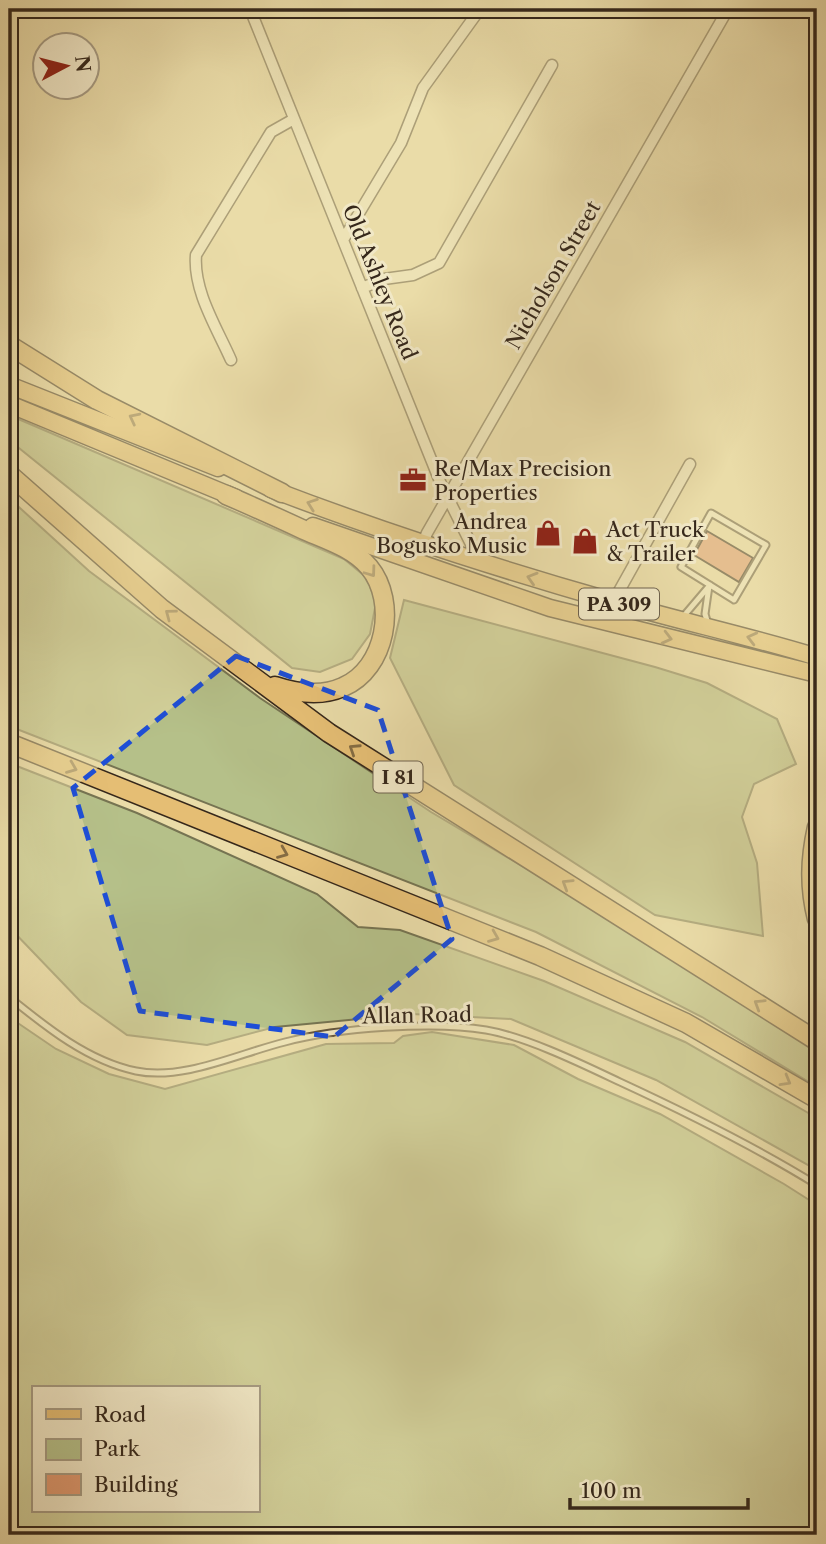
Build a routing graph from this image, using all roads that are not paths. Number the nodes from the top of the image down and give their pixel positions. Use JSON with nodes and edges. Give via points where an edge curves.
{"nodes":[{"id":1,"x":250,"y":9,"type":"edge"},
{"id":2,"x":480,"y":9,"type":"edge"},
{"id":3,"x":728,"y":9,"type":"edge"},
{"id":4,"x":552,"y":65,"type":"dead end"},
{"id":5,"x":294,"y":119,"type":"junction"},
{"id":6,"x":343,"y":240,"type":"junction"},
{"id":7,"x":362,"y":288,"type":"junction"},
{"id":8,"x":9,"y":345,"type":"edge"},
{"id":9,"x":231,"y":360,"type":"dead end"},
{"id":10,"x":9,"y":385,"type":"edge"},
{"id":11,"x":9,"y":404,"type":"edge"},
{"id":12,"x":690,"y":464,"type":"dead end"},
{"id":13,"x":9,"y":474,"type":"edge"},
{"id":14,"x":282,"y":493,"type":"junction"},
{"id":15,"x":226,"y":495,"type":"junction"},
{"id":16,"x":448,"y":497,"type":"junction"},
{"id":17,"x":422,"y":544,"type":"junction"},
{"id":18,"x":415,"y":562,"type":"junction"},
{"id":19,"x":486,"y":564,"type":"junction"},
{"id":20,"x":709,"y":585,"type":"junction"},
{"id":21,"x":613,"y":602,"type":"junction"},
{"id":22,"x":680,"y":620,"type":"junction"},
{"id":23,"x":709,"y":627,"type":"junction"},
{"id":24,"x":817,"y":657,"type":"edge"},
{"id":25,"x":235,"y":663,"type":"junction"},
{"id":26,"x":817,"y":674,"type":"edge"},
{"id":27,"x":9,"y":743,"type":"edge"},
{"id":28,"x":817,"y":827,"type":"edge"},
{"id":29,"x":817,"y":919,"type":"edge"},
{"id":30,"x":9,"y":997,"type":"edge"},
{"id":31,"x":817,"y":1041,"type":"edge"},
{"id":32,"x":817,"y":1099,"type":"edge"},
{"id":33,"x":817,"y":1185,"type":"edge"}],
"edges":[{"from":1,"to":5,"type":"street","name":"Old Ashley Road"},
{"from":2,"to":6,"type":"street","via":[[423,88],[401,143]]},
{"from":3,"to":16,"type":"street","name":"Nicholson Street"},
{"from":4,"to":7,"type":"street","via":[[439,263]]},
{"from":5,"to":6,"type":"street","name":"Old Ashley Road"},
{"from":5,"to":9,"type":"street","via":[[271,132],[196,255],[200,289]]},
{"from":6,"to":7,"type":"street","name":"Old Ashley Road"},
{"from":7,"to":16,"type":"street","name":"Old Ashley Road"},
{"from":14,"to":8,"type":"highway","one_way":true,"via":[[97,400]]},
{"from":10,"to":14,"type":"main road","number":"PA 309"},
{"from":11,"to":15,"type":"main road"},
{"from":12,"to":21,"type":"street"},
{"from":25,"to":13,"type":"highway","number":"I 81","one_way":true,"via":[[162,609]]},
{"from":17,"to":14,"type":"main road","number":"PA 309","one_way":true},
{"from":15,"to":18,"type":"main road"},
{"from":15,"to":25,"type":"highway","one_way":true,"via":[[358,556],[377,579],[385,608],[378,649],[364,671],[342,688],[292,691]]},
{"from":16,"to":17,"type":"street","name":"Nicholson Street"},
{"from":16,"to":19,"type":"street","name":"Old Ashley Road"},
{"from":17,"to":18,"type":"street","name":"Nicholson Street"},
{"from":17,"to":19,"type":"main road","number":"PA 309"},
{"from":18,"to":26,"type":"main road","one_way":true,"via":[[550,608]]},
{"from":21,"to":19,"type":"main road","number":"PA 309","one_way":true},
{"from":20,"to":20,"type":"lane","via":[[734,600],[766,544],[711,513],[681,567]]},
{"from":20,"to":22,"type":"lane"},
{"from":20,"to":23,"type":"lane","via":[[705,614]]},
{"from":21,"to":22,"type":"main road","number":"PA 309"},
{"from":22,"to":23,"type":"main road","number":"PA 309"},
{"from":24,"to":23,"type":"main road","number":"PA 309","one_way":true},
{"from":31,"to":25,"type":"highway","number":"I 81","one_way":true,"via":[[329,733]]},
{"from":27,"to":32,"type":"highway","one_way":true,"via":[[540,956],[686,1023]]},
{"from":28,"to":29,"type":"highway","via":[[810,881]]},
{"from":30,"to":33,"type":"lane","name":"Allan Road","via":[[98,1058],[118,1067],[158,1074],[328,1034],[458,1027],[488,1031],[578,1062],[714,1128]]}]}
